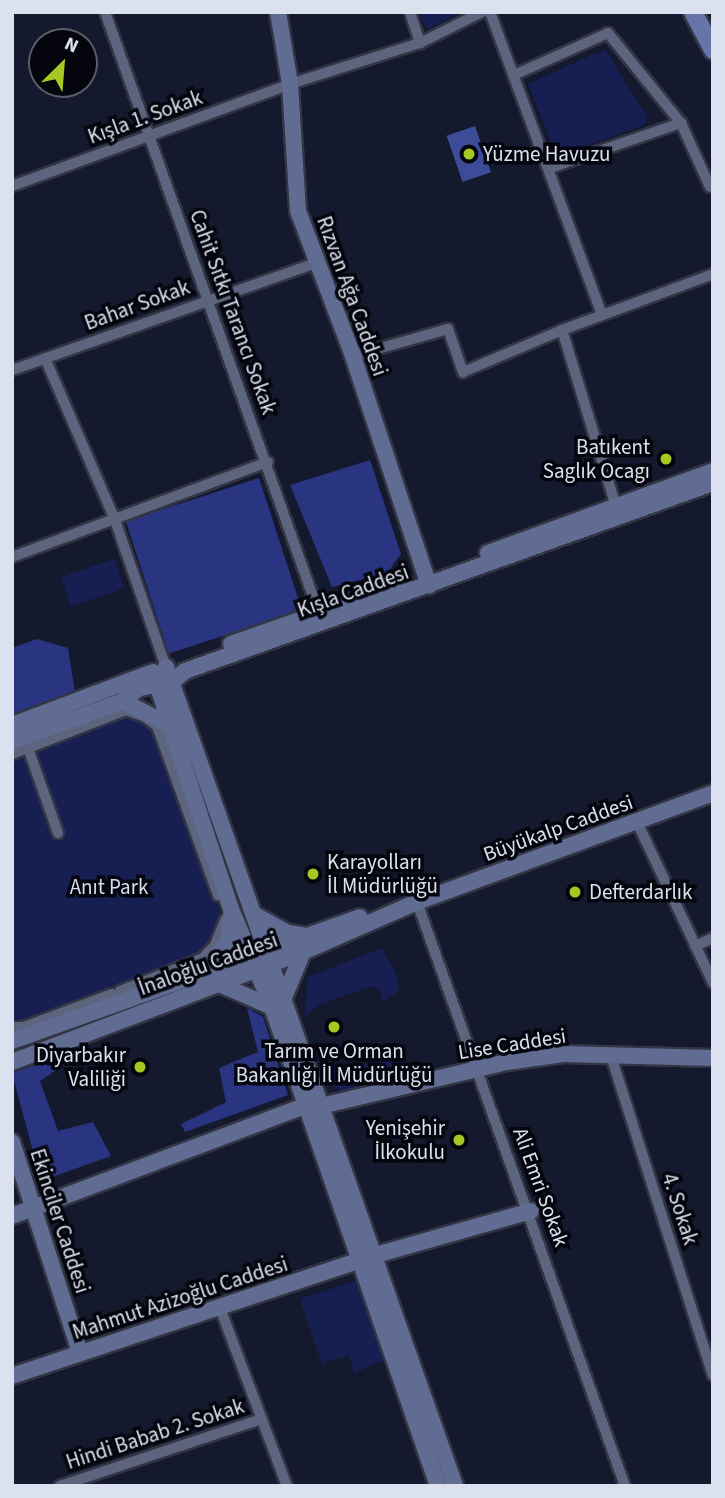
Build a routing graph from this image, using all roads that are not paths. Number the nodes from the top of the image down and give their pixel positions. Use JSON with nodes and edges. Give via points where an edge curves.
{"nodes":[{"id":1,"x":105,"y":12,"type":"edge"},
{"id":2,"x":278,"y":12,"type":"edge"},
{"id":3,"x":410,"y":12,"type":"edge"},
{"id":4,"x":482,"y":12,"type":"edge"},
{"id":5,"x":491,"y":12,"type":"edge"},
{"id":6,"x":693,"y":12,"type":"edge"},
{"id":7,"x":420,"y":43,"type":"junction"},
{"id":8,"x":713,"y":50,"type":"edge"},
{"id":9,"x":514,"y":75,"type":"junction"},
{"id":10,"x":290,"y":84,"type":"junction"},
{"id":11,"x":681,"y":123,"type":"junction"},
{"id":12,"x":149,"y":136,"type":"junction"},
{"id":13,"x":550,"y":168,"type":"junction"},
{"id":14,"x":12,"y":186,"type":"edge"},
{"id":15,"x":710,"y":187,"type":"dead end"},
{"id":16,"x":315,"y":263,"type":"junction"},
{"id":17,"x":713,"y":274,"type":"edge"},
{"id":18,"x":206,"y":300,"type":"junction"},
{"id":19,"x":602,"y":314,"type":"junction"},
{"id":20,"x":562,"y":330,"type":"junction"},
{"id":21,"x":353,"y":356,"type":"junction"},
{"id":22,"x":45,"y":358,"type":"junction"},
{"id":23,"x":12,"y":370,"type":"edge"},
{"id":24,"x":268,"y":463,"type":"junction"},
{"id":25,"x":713,"y":471,"type":"edge"},
{"id":26,"x":713,"y":483,"type":"edge"},
{"id":27,"x":618,"y":513,"type":"junction"},
{"id":28,"x":115,"y":520,"type":"junction"},
{"id":29,"x":12,"y":557,"type":"edge"},
{"id":30,"x":427,"y":581,"type":"junction"},
{"id":31,"x":321,"y":619,"type":"junction"},
{"id":32,"x":162,"y":677,"type":"junction"},
{"id":33,"x":123,"y":701,"type":"junction"},
{"id":34,"x":12,"y":725,"type":"edge"},
{"id":35,"x":171,"y":726,"type":"junction"},
{"id":36,"x":12,"y":741,"type":"edge"},
{"id":37,"x":28,"y":748,"type":"junction"},
{"id":38,"x":12,"y":754,"type":"edge"},
{"id":39,"x":713,"y":793,"type":"edge"},
{"id":40,"x":637,"y":822,"type":"junction"},
{"id":41,"x":58,"y":833,"type":"dead end"},
{"id":42,"x":417,"y":902,"type":"junction"},
{"id":43,"x":231,"y":909,"type":"junction"},
{"id":44,"x":257,"y":916,"type":"junction"},
{"id":45,"x":713,"y":938,"type":"edge"},
{"id":46,"x":304,"y":944,"type":"junction"},
{"id":47,"x":695,"y":946,"type":"junction"},
{"id":48,"x":250,"y":952,"type":"junction"},
{"id":49,"x":269,"y":954,"type":"junction"},
{"id":50,"x":255,"y":969,"type":"junction"},
{"id":51,"x":205,"y":971,"type":"junction"},
{"id":52,"x":217,"y":983,"type":"junction"},
{"id":53,"x":713,"y":983,"type":"edge"},
{"id":54,"x":277,"y":1004,"type":"junction"},
{"id":55,"x":14,"y":1036,"type":"edge"},
{"id":56,"x":611,"y":1056,"type":"junction"},
{"id":57,"x":713,"y":1058,"type":"edge"},
{"id":58,"x":12,"y":1062,"type":"edge"},
{"id":59,"x":475,"y":1069,"type":"junction"},
{"id":60,"x":313,"y":1106,"type":"junction"},
{"id":61,"x":12,"y":1142,"type":"edge"},
{"id":62,"x":35,"y":1208,"type":"junction"},
{"id":63,"x":531,"y":1211,"type":"junction"},
{"id":64,"x":12,"y":1216,"type":"edge"},
{"id":65,"x":366,"y":1258,"type":"junction"},
{"id":66,"x":219,"y":1308,"type":"junction"},
{"id":67,"x":80,"y":1352,"type":"junction"},
{"id":68,"x":713,"y":1375,"type":"edge"},
{"id":69,"x":12,"y":1376,"type":"edge"},
{"id":70,"x":261,"y":1419,"type":"junction"},
{"id":71,"x":60,"y":1486,"type":"edge"},
{"id":72,"x":287,"y":1486,"type":"edge"},
{"id":73,"x":438,"y":1486,"type":"edge"},
{"id":74,"x":455,"y":1486,"type":"edge"},
{"id":75,"x":625,"y":1486,"type":"edge"}],
"edges":[{"from":1,"to":12,"type":"street","name":"Cahit Sıtkı Tarancı Sokak"},
{"from":2,"to":10,"type":"street","name":"Rızvan Ağa Caddesi"},
{"from":3,"to":7,"type":"street"},
{"from":4,"to":7,"type":"street","name":"Kışla 1. Sokak"},
{"from":5,"to":9,"type":"street"},
{"from":6,"to":8,"type":"main road"},
{"from":7,"to":10,"type":"street","name":"Kışla 1. Sokak"},
{"from":9,"to":11,"type":"street","via":[[608,33]]},
{"from":9,"to":13,"type":"street"},
{"from":10,"to":12,"type":"street","name":"Kışla 1. Sokak"},
{"from":10,"to":16,"type":"street","name":"Rızvan Ağa Caddesi","via":[[298,211]]},
{"from":11,"to":13,"type":"street"},
{"from":11,"to":15,"type":"street"},
{"from":12,"to":14,"type":"street","name":"Kışla 1. Sokak"},
{"from":12,"to":18,"type":"street","name":"Cahit Sıtkı Tarancı Sokak"},
{"from":13,"to":19,"type":"street"},
{"from":16,"to":18,"type":"street","name":"Bahar Sokak"},
{"from":16,"to":21,"type":"street","name":"Rızvan Ağa Caddesi"},
{"from":17,"to":19,"type":"street"},
{"from":18,"to":22,"type":"street","name":"Bahar Sokak"},
{"from":18,"to":24,"type":"street","name":"Cahit Sıtkı Tarancı Sokak"},
{"from":19,"to":20,"type":"street"},
{"from":20,"to":21,"type":"street","via":[[463,372],[448,329]]},
{"from":20,"to":27,"type":"street"},
{"from":21,"to":30,"type":"street","name":"Rızvan Ağa Caddesi"},
{"from":22,"to":23,"type":"street","name":"Bahar Sokak"},
{"from":22,"to":28,"type":"street"},
{"from":24,"to":28,"type":"street"},
{"from":24,"to":31,"type":"street","name":"Cahit Sıtkı Tarancı Sokak"},
{"from":25,"to":27,"type":"street"},
{"from":26,"to":27,"type":"street","name":"Kışla Caddesi"},
{"from":27,"to":30,"type":"street","name":"Kışla Caddesi"},
{"from":28,"to":29,"type":"street"},
{"from":28,"to":32,"type":"street"},
{"from":30,"to":31,"type":"street","name":"Kışla Caddesi"},
{"from":31,"to":32,"type":"street","name":"Kışla Caddesi"},
{"from":32,"to":33,"type":"street"},
{"from":32,"to":34,"type":"street"},
{"from":32,"to":35,"type":"street"},
{"from":32,"to":44,"type":"street"},
{"from":33,"to":35,"type":"street"},
{"from":33,"to":36,"type":"street"},
{"from":35,"to":43,"type":"street"},
{"from":37,"to":38,"type":"street"},
{"from":37,"to":41,"type":"street"},
{"from":37,"to":55,"type":"street","via":[[125,710],[157,726],[226,917],[224,928],[203,958],[24,1027]]},
{"from":39,"to":40,"type":"street","name":"Büyükalp Caddesi"},
{"from":40,"to":42,"type":"street","name":"Büyükalp Caddesi"},
{"from":40,"to":47,"type":"street"},
{"from":42,"to":46,"type":"street","name":"Büyükalp Caddesi"},
{"from":42,"to":59,"type":"street","name":"Ali Emri Sokak"},
{"from":43,"to":48,"type":"street"},
{"from":43,"to":51,"type":"street","via":[[228,940]]},
{"from":44,"to":46,"type":"street"},
{"from":44,"to":49,"type":"street"},
{"from":45,"to":47,"type":"street"},
{"from":46,"to":49,"type":"street","name":"Büyükalp Caddesi"},
{"from":46,"to":54,"type":"street"},
{"from":47,"to":53,"type":"street"},
{"from":48,"to":49,"type":"street"},
{"from":48,"to":50,"type":"street"},
{"from":48,"to":51,"type":"street"},
{"from":49,"to":50,"type":"street","name":"İnaloğlu Caddesi"},
{"from":49,"to":54,"type":"street"},
{"from":50,"to":52,"type":"street","name":"İnaloğlu Caddesi"},
{"from":50,"to":54,"type":"street"},
{"from":51,"to":55,"type":"street"},
{"from":52,"to":54,"type":"street"},
{"from":52,"to":58,"type":"street","name":"İnaloğlu Caddesi"},
{"from":54,"to":60,"type":"street"},
{"from":56,"to":57,"type":"street","name":"Lise Caddesi"},
{"from":56,"to":59,"type":"street","name":"Lise Caddesi","via":[[563,1054]]},
{"from":56,"to":68,"type":"street","name":"4. Sokak"},
{"from":59,"to":60,"type":"street","name":"Lise Caddesi"},
{"from":59,"to":63,"type":"street","name":"Ali Emri Sokak"},
{"from":60,"to":62,"type":"street","name":"Lise Caddesi"},
{"from":60,"to":65,"type":"street"},
{"from":61,"to":62,"type":"street","name":"Ekinciler Caddesi"},
{"from":62,"to":64,"type":"street","name":"Lise Caddesi"},
{"from":62,"to":67,"type":"street","name":"Ekinciler Caddesi"},
{"from":63,"to":65,"type":"street","name":"Mahmut Azizoğlu Caddesi"},
{"from":63,"to":75,"type":"street","name":"Ali Emri Sokak"},
{"from":65,"to":66,"type":"street","name":"Mahmut Azizoğlu Caddesi"},
{"from":65,"to":73,"type":"street"},
{"from":65,"to":74,"type":"street"},
{"from":66,"to":67,"type":"street","name":"Mahmut Azizoğlu Caddesi"},
{"from":66,"to":70,"type":"street"},
{"from":67,"to":69,"type":"street","name":"Mahmut Azizoğlu Caddesi"},
{"from":70,"to":71,"type":"street","name":"Hindi Babab 2. Sokak"},
{"from":70,"to":72,"type":"street"}]}
